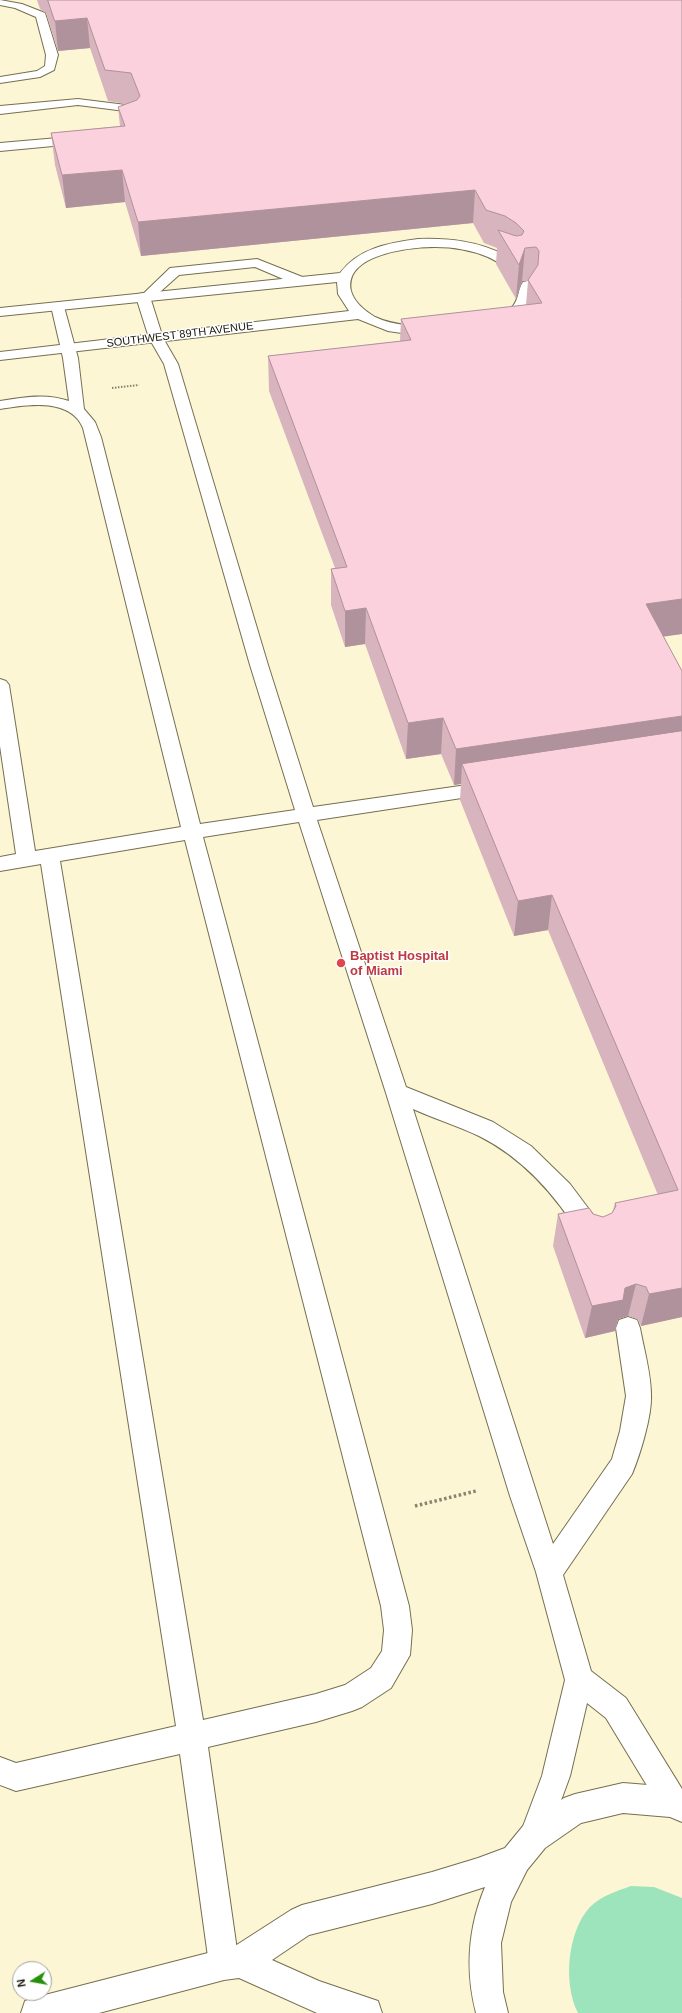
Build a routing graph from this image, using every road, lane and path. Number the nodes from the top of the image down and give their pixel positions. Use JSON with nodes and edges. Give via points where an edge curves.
{"nodes":[{"id":1,"x":0,"y":2,"type":"edge"},
{"id":2,"x":28,"y":10,"type":"junction"},
{"id":3,"x":7,"y":14,"type":"dead end"},
{"id":4,"x":0,"y":80,"type":"edge"},
{"id":5,"x":0,"y":110,"type":"edge"},
{"id":6,"x":123,"y":132,"type":"edge"},
{"id":7,"x":93,"y":138,"type":"edge"},
{"id":8,"x":0,"y":147,"type":"edge"},
{"id":9,"x":513,"y":265,"type":"edge"},
{"id":10,"x":345,"y":277,"type":"junction"},
{"id":11,"x":300,"y":281,"type":"junction"},
{"id":12,"x":528,"y":285,"type":"dead end"},
{"id":13,"x":145,"y":297,"type":"junction"},
{"id":14,"x":58,"y":306,"type":"junction"},
{"id":15,"x":0,"y":312,"type":"edge"},
{"id":16,"x":361,"y":314,"type":"junction"},
{"id":17,"x":482,"y":328,"type":"edge"},
{"id":18,"x":439,"y":334,"type":"edge"},
{"id":19,"x":156,"y":338,"type":"junction"},
{"id":20,"x":70,"y":348,"type":"junction"},
{"id":21,"x":0,"y":356,"type":"edge"},
{"id":22,"x":141,"y":385,"type":"dead end"},
{"id":23,"x":106,"y":389,"type":"dead end"},
{"id":24,"x":0,"y":405,"type":"edge"},
{"id":25,"x":77,"y":410,"type":"junction"},
{"id":26,"x":0,"y":685,"type":"edge"},
{"id":27,"x":503,"y":786,"type":"edge"},
{"id":28,"x":307,"y":816,"type":"junction"},
{"id":29,"x":192,"y":832,"type":"junction"},
{"id":30,"x":37,"y":857,"type":"junction"},
{"id":31,"x":0,"y":864,"type":"edge"},
{"id":32,"x":397,"y":1093,"type":"junction"},
{"id":33,"x":594,"y":1238,"type":"edge"},
{"id":34,"x":628,"y":1328,"type":"dead end"},
{"id":35,"x":480,"y":1488,"type":"dead end"},
{"id":36,"x":410,"y":1507,"type":"dead end"},
{"id":37,"x":549,"y":1572,"type":"junction"},
{"id":38,"x":579,"y":1680,"type":"junction"},
{"id":39,"x":192,"y":1737,"type":"junction"},
{"id":40,"x":0,"y":1771,"type":"edge"},
{"id":41,"x":677,"y":1805,"type":"edge"},
{"id":42,"x":525,"y":1848,"type":"junction"},
{"id":43,"x":232,"y":1963,"type":"junction"},
{"id":44,"x":37,"y":2013,"type":"edge"},
{"id":45,"x":366,"y":2013,"type":"edge"},
{"id":46,"x":492,"y":2013,"type":"edge"}],
"edges":[{"from":1,"to":2,"type":"lane"},
{"from":2,"to":3,"type":"lane"},
{"from":2,"to":4,"type":"lane","via":[[41,15],[52,55],[50,68],[40,74]]},
{"from":5,"to":6,"type":"lane","via":[[78,102],[130,108],[135,127]]},
{"from":7,"to":8,"type":"lane"},
{"from":9,"to":10,"type":"street","via":[[493,253],[466,245],[435,242],[405,244],[378,251],[357,262]]},
{"from":10,"to":11,"type":"street"},
{"from":10,"to":16,"type":"street","via":[[343,289],[348,302]]},
{"from":11,"to":13,"type":"street"},
{"from":11,"to":13,"type":"lane","via":[[257,263],[175,271]]},
{"from":12,"to":17,"type":"street","via":[[526,300],[514,313]]},
{"from":13,"to":14,"type":"street"},
{"from":13,"to":19,"type":"lane"},
{"from":14,"to":15,"type":"street"},
{"from":14,"to":20,"type":"lane"},
{"from":16,"to":18,"type":"street","via":[[382,325],[409,332]]},
{"from":16,"to":19,"type":"street","name":"SOUTHWEST 89TH AVENUE"},
{"from":19,"to":20,"type":"street","name":"SOUTHWEST 89TH AVENUE"},
{"from":19,"to":28,"type":"lane","via":[[171,364],[257,657]]},
{"from":20,"to":21,"type":"street","name":"SOUTHWEST 89TH AVENUE"},
{"from":20,"to":25,"type":"lane"},
{"from":22,"to":23,"type":"path"},
{"from":24,"to":25,"type":"lane","via":[[27,401],[54,402]]},
{"from":25,"to":29,"type":"lane","via":[[89,423],[96,446]]},
{"from":26,"to":30,"type":"lane"},
{"from":27,"to":28,"type":"lane"},
{"from":28,"to":29,"type":"lane"},
{"from":28,"to":32,"type":"lane"},
{"from":29,"to":30,"type":"lane"},
{"from":29,"to":39,"type":"lane","via":[[395,1606],[398,1630],[396,1655],[381,1678],[352,1697]]},
{"from":30,"to":31,"type":"lane"},
{"from":30,"to":39,"type":"lane"},
{"from":32,"to":33,"type":"lane","via":[[492,1132],[514,1146],[535,1162],[564,1193],[582,1216]]},
{"from":32,"to":37,"type":"lane"},
{"from":34,"to":37,"type":"lane","via":[[639,1396],[633,1431],[623,1465]]},
{"from":35,"to":36,"type":"path"},
{"from":37,"to":38,"type":"lane"},
{"from":38,"to":41,"type":"lane","via":[[616,1708]]},
{"from":38,"to":42,"type":"lane","via":[[566,1725],[556,1776]]},
{"from":39,"to":40,"type":"lane","via":[[16,1777]]},
{"from":39,"to":43,"type":"lane"},
{"from":41,"to":42,"type":"street","via":[[623,1798],[575,1809]]},
{"from":42,"to":43,"type":"street","via":[[478,1874],[302,1921]]},
{"from":42,"to":46,"type":"street","via":[[496,1898],[486,1943],[487,1992]]},
{"from":43,"to":44,"type":"street"},
{"from":43,"to":45,"type":"street"}]}
